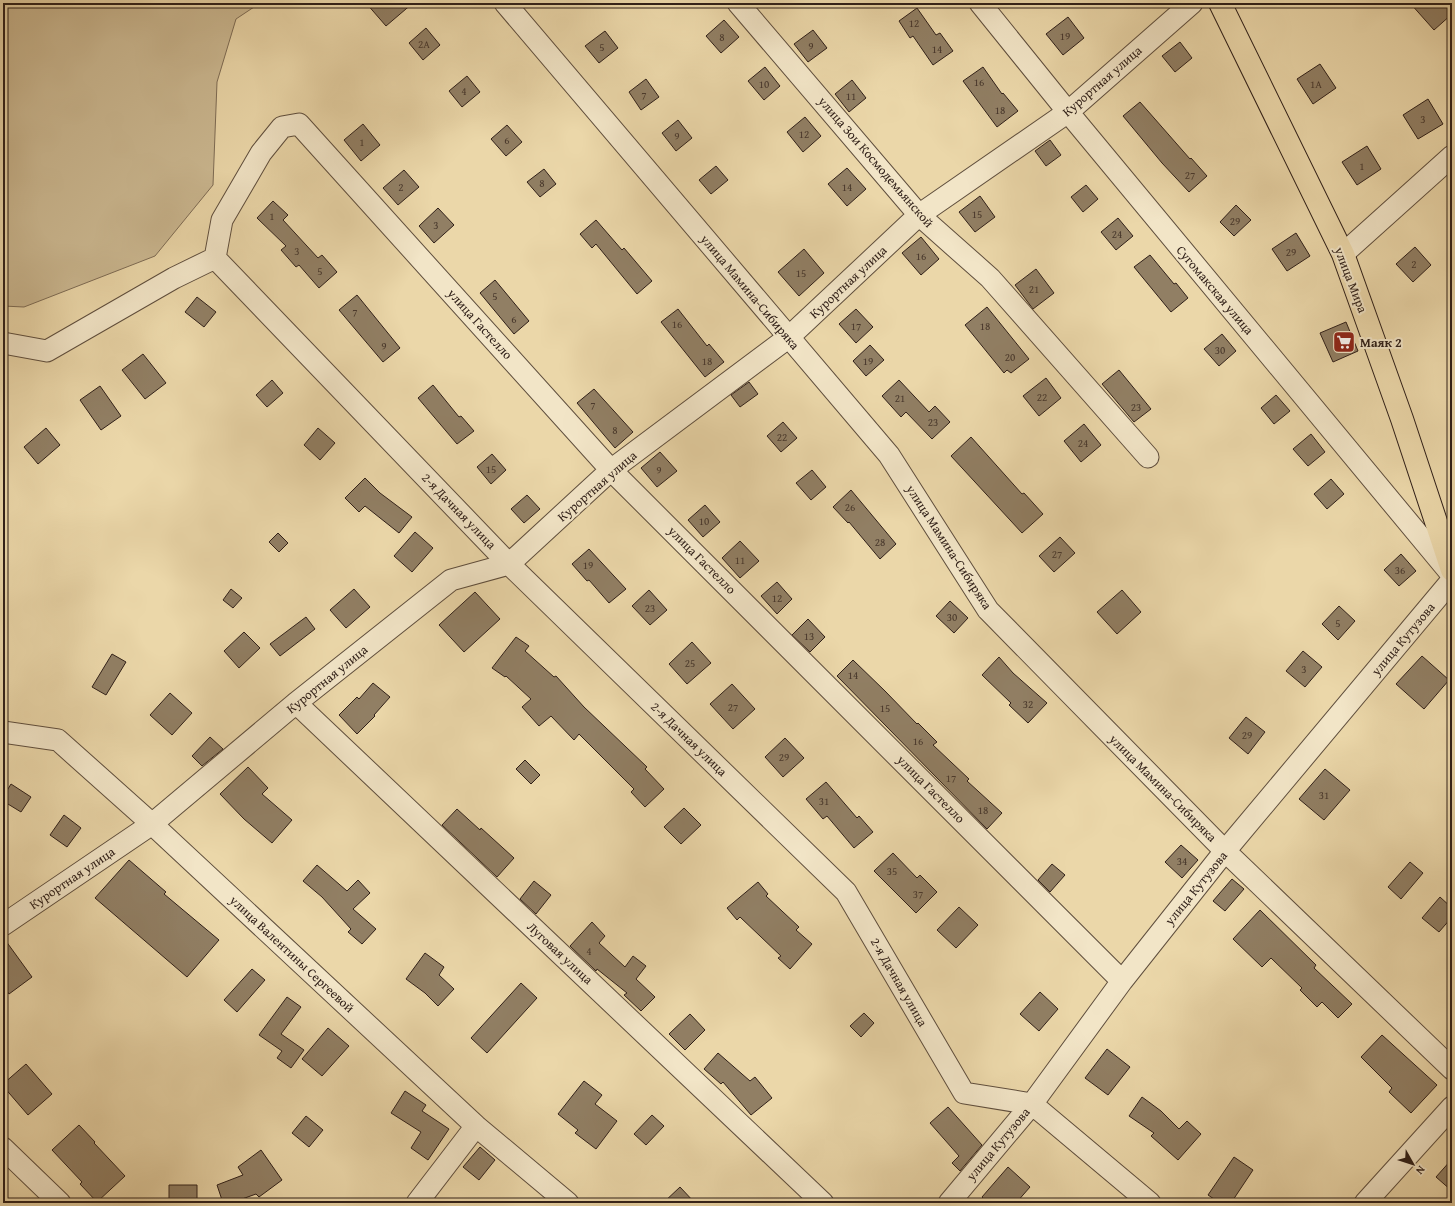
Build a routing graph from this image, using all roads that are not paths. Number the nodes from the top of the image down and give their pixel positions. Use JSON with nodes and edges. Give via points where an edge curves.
{"nodes":[{"id":1,"x":505,"y":3,"type":"edge"},
{"id":2,"x":738,"y":3,"type":"edge"},
{"id":3,"x":980,"y":3,"type":"edge"},
{"id":4,"x":1192,"y":3,"type":"edge"},
{"id":5,"x":1220,"y":3,"type":"edge"},
{"id":6,"x":1068,"y":112,"type":"junction"},
{"id":7,"x":1452,"y":156,"type":"edge"},
{"id":8,"x":919,"y":215,"type":"junction"},
{"id":9,"x":1343,"y":254,"type":"junction"},
{"id":10,"x":214,"y":258,"type":"junction"},
{"id":11,"x":789,"y":338,"type":"junction"},
{"id":12,"x":3,"y":342,"type":"edge"},
{"id":13,"x":1148,"y":457,"type":"dead end"},
{"id":14,"x":611,"y":470,"type":"junction"},
{"id":15,"x":509,"y":564,"type":"junction"},
{"id":16,"x":1452,"y":570,"type":"edge"},
{"id":17,"x":1452,"y":575,"type":"edge"},
{"id":18,"x":1452,"y":580,"type":"edge"},
{"id":19,"x":296,"y":703,"type":"junction"},
{"id":20,"x":3,"y":732,"type":"edge"},
{"id":21,"x":152,"y":824,"type":"junction"},
{"id":22,"x":1225,"y":851,"type":"junction"},
{"id":23,"x":3,"y":925,"type":"edge"},
{"id":24,"x":1122,"y":981,"type":"junction"},
{"id":25,"x":1452,"y":1069,"type":"edge"},
{"id":26,"x":1032,"y":1104,"type":"junction"},
{"id":27,"x":1452,"y":1107,"type":"edge"},
{"id":28,"x":476,"y":1126,"type":"junction"},
{"id":29,"x":3,"y":1148,"type":"edge"},
{"id":30,"x":60,"y":1203,"type":"edge"},
{"id":31,"x":417,"y":1203,"type":"edge"},
{"id":32,"x":568,"y":1203,"type":"edge"},
{"id":33,"x":824,"y":1203,"type":"edge"},
{"id":34,"x":949,"y":1203,"type":"edge"},
{"id":35,"x":1150,"y":1203,"type":"edge"},
{"id":36,"x":1365,"y":1203,"type":"edge"}],
"edges":[{"from":1,"to":11,"type":"street","name":"улица Мамина-Сибиряка"},
{"from":2,"to":8,"type":"street","name":"улица Зои Космодемьянской"},
{"from":3,"to":6,"type":"street","name":"Сугомакская улица"},
{"from":4,"to":6,"type":"street","name":"Курортная улица"},
{"from":5,"to":9,"type":"main road","name":"улица Мира"},
{"from":6,"to":8,"type":"street","name":"Курортная улица"},
{"from":6,"to":17,"type":"street","name":"Сугомакская улица"},
{"from":7,"to":9,"type":"street"},
{"from":8,"to":11,"type":"street","name":"Курортная улица"},
{"from":8,"to":13,"type":"street","name":"улица Зои Космодемьянской","via":[[990,278]]},
{"from":9,"to":16,"type":"main road","name":"улица Мира"},
{"from":10,"to":12,"type":"street","via":[[47,351]]},
{"from":10,"to":14,"type":"street","name":"улица Гастелло","via":[[222,220],[261,153],[282,127],[299,124]]},
{"from":10,"to":15,"type":"street","name":"2-я Дачная улица"},
{"from":11,"to":14,"type":"street","name":"Курортная улица"},
{"from":11,"to":22,"type":"street","name":"улица Мамина-Сибиряка","via":[[889,455],[988,610]]},
{"from":14,"to":15,"type":"street","name":"Курортная улица"},
{"from":14,"to":24,"type":"street","name":"улица Гастелло"},
{"from":15,"to":19,"type":"street","name":"Курортная улица","via":[[451,580]]},
{"from":15,"to":26,"type":"street","name":"2-я Дачная улица","via":[[846,892],[964,1093]]},
{"from":18,"to":22,"type":"street","name":"улица Кутузова"},
{"from":19,"to":21,"type":"street","name":"Курортная улица"},
{"from":19,"to":33,"type":"street","name":"Луговая улица"},
{"from":20,"to":21,"type":"street","name":"улица Валентины Сергеевой","via":[[58,740]]},
{"from":21,"to":23,"type":"street","name":"Курортная улица"},
{"from":21,"to":28,"type":"street","name":"улица Валентины Сергеевой"},
{"from":22,"to":24,"type":"street","name":"улица Кутузова"},
{"from":22,"to":25,"type":"street","name":"улица Мамина-Сибиряка"},
{"from":24,"to":26,"type":"street","name":"улица Кутузова"},
{"from":26,"to":34,"type":"street","name":"улица Кутузова"},
{"from":26,"to":35,"type":"street"},
{"from":27,"to":36,"type":"street"},
{"from":28,"to":31,"type":"street"},
{"from":28,"to":32,"type":"street","name":"улица Валентины Сергеевой"},
{"from":29,"to":30,"type":"street"}]}
